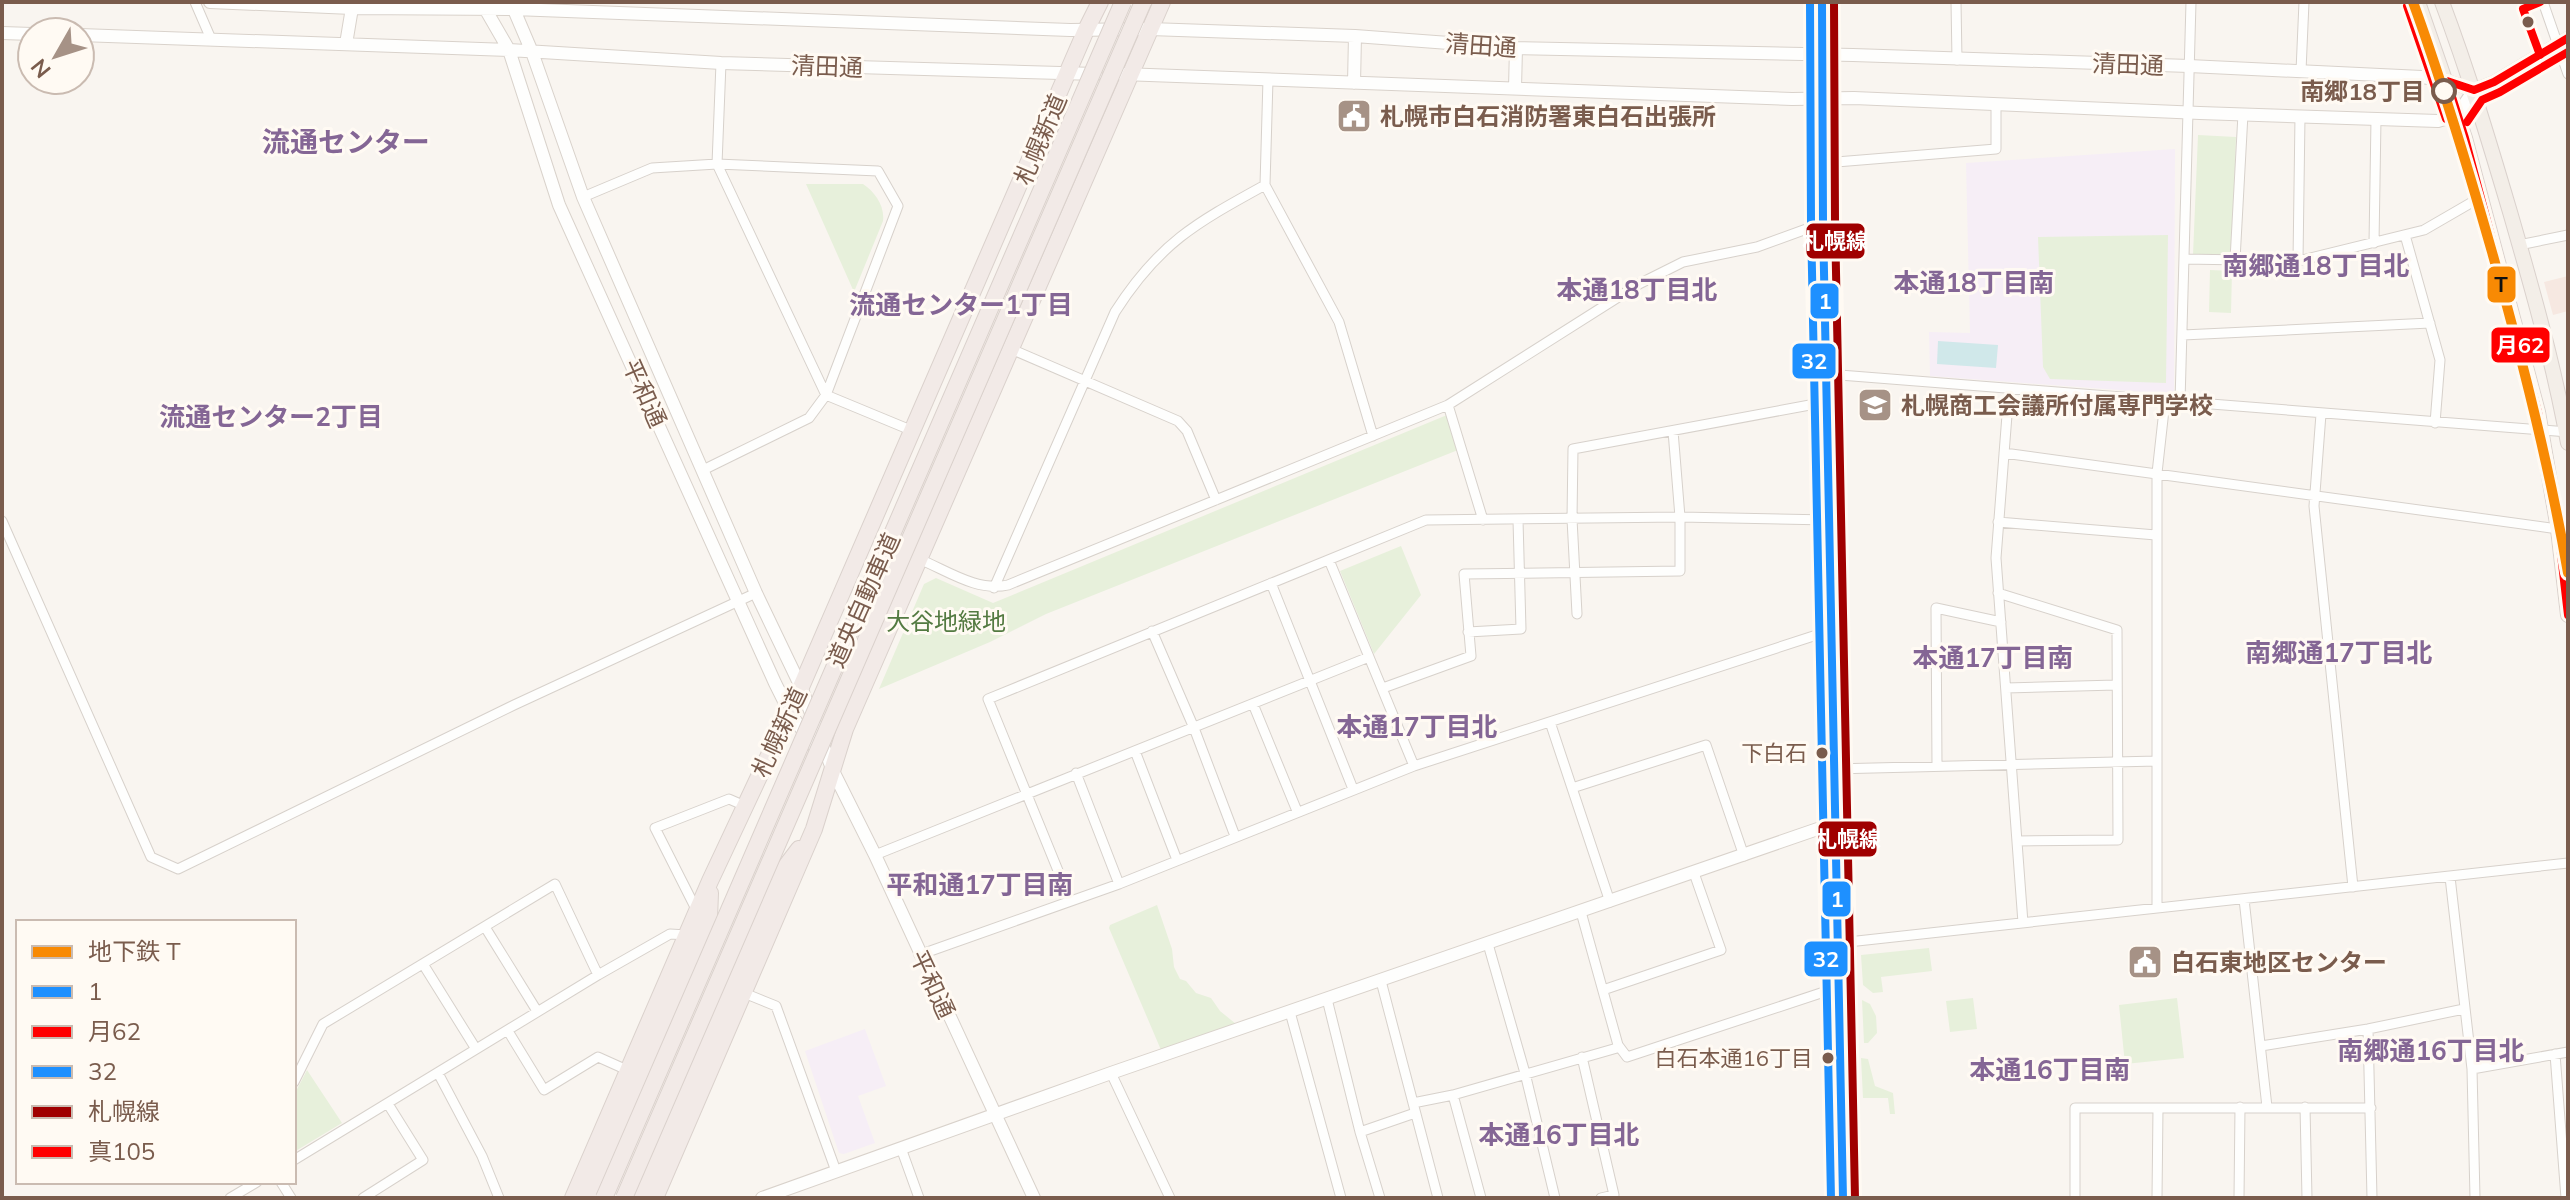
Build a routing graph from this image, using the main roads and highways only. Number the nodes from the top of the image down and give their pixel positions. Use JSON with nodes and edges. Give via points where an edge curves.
{"nodes":[{"id":1,"x":1100,"y":2,"type":"edge"},
{"id":2,"x":1123,"y":2,"type":"edge"},
{"id":3,"x":1143,"y":2,"type":"edge"},
{"id":4,"x":1162,"y":2,"type":"edge"},
{"id":5,"x":1822,"y":2,"type":"edge"},
{"id":6,"x":2418,"y":2,"type":"edge"},
{"id":7,"x":2442,"y":2,"type":"edge"},
{"id":8,"x":2567,"y":436,"type":"edge"},
{"id":9,"x":2568,"y":615,"type":"edge"},
{"id":10,"x":814,"y":829,"type":"junction"},
{"id":11,"x":710,"y":881,"type":"junction"},
{"id":12,"x":573,"y":1198,"type":"edge"},
{"id":13,"x":587,"y":1198,"type":"edge"},
{"id":14,"x":604,"y":1198,"type":"edge"},
{"id":15,"x":624,"y":1198,"type":"edge"},
{"id":16,"x":640,"y":1198,"type":"edge"},
{"id":17,"x":655,"y":1198,"type":"edge"},
{"id":18,"x":1843,"y":1198,"type":"edge"}],
"edges":[{"from":1,"to":11,"type":"highway","name":"札幌新道","via":[[790,713]]},
{"from":2,"to":14,"type":"highway","name":"道央自動車道","bridge":true},
{"from":3,"to":15,"type":"highway","name":"道央自動車道","bridge":true},
{"from":4,"to":10,"type":"highway","via":[[845,729]]},
{"from":5,"to":18,"type":"highway"},
{"from":6,"to":9,"type":"main road","via":[[2447,81],[2524,354],[2558,529]]},
{"from":7,"to":8,"type":"main road","via":[[2519,245]]},
{"from":10,"to":16,"type":"highway","via":[[783,870]]},
{"from":10,"to":17,"type":"highway"},
{"from":11,"to":12,"type":"highway","name":"札幌新道"},
{"from":11,"to":13,"type":"highway","via":[[709,919]]}]}
